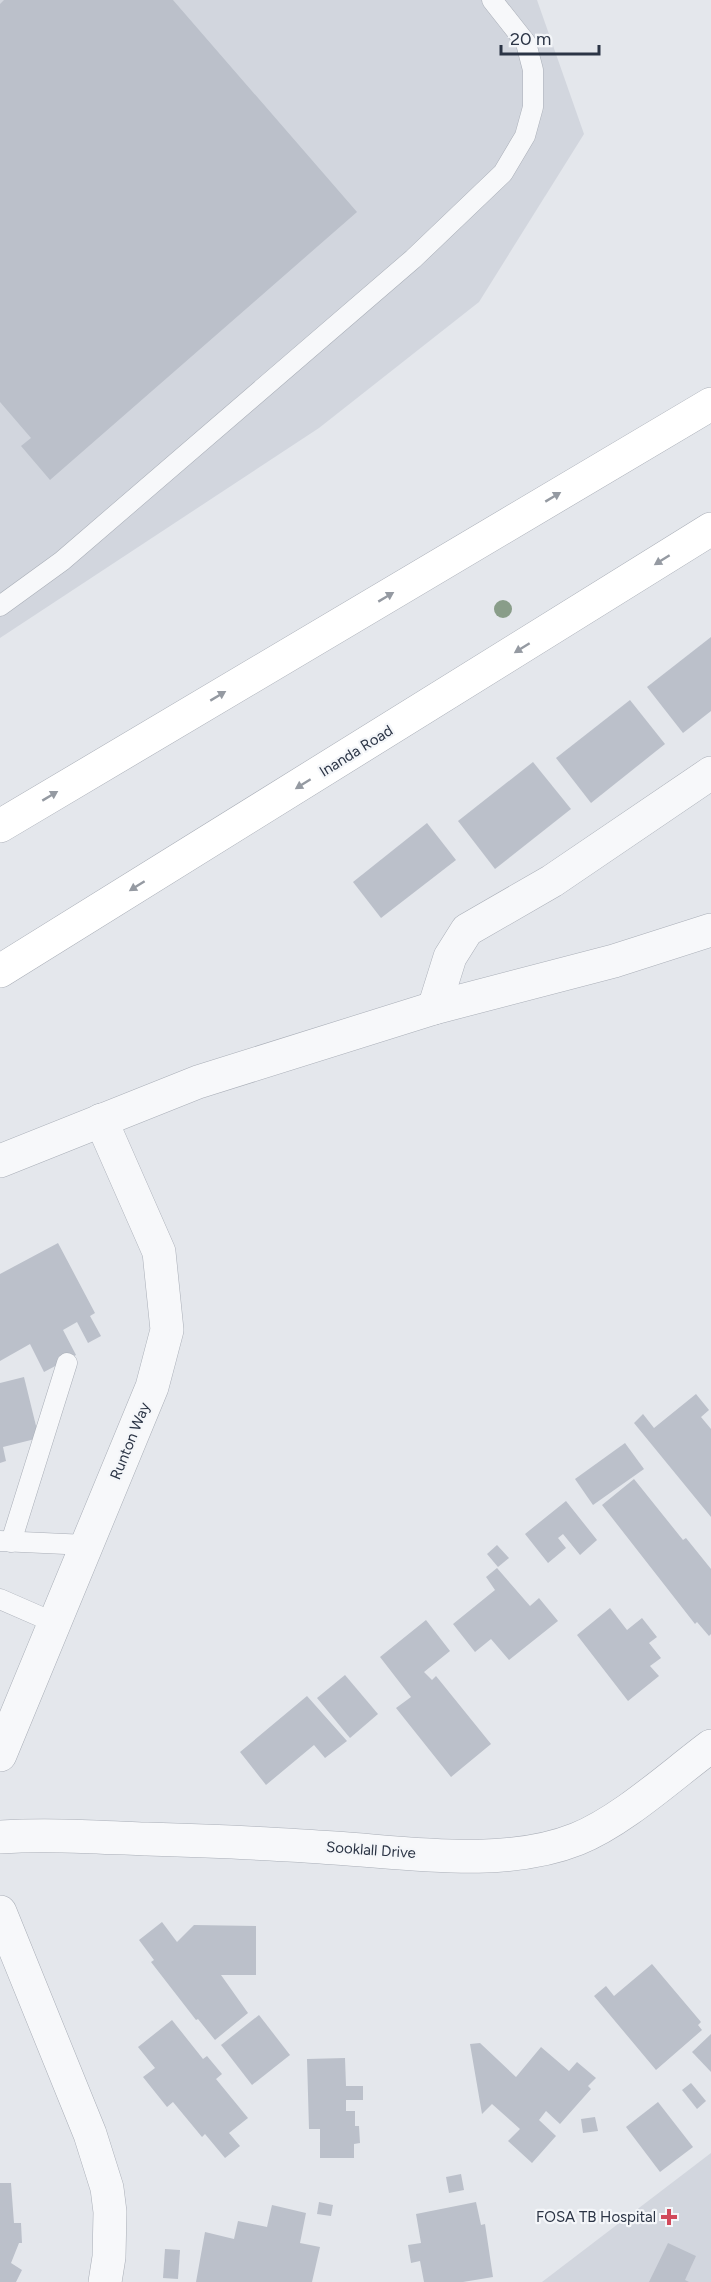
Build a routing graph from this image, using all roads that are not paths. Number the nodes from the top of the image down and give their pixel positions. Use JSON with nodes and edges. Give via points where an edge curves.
{"nodes":[{"id":1,"x":492,"y":0,"type":"edge"},
{"id":2,"x":711,"y":404,"type":"edge"},
{"id":3,"x":711,"y":529,"type":"edge"},
{"id":4,"x":0,"y":606,"type":"edge"},
{"id":5,"x":711,"y":773,"type":"edge"},
{"id":6,"x":0,"y":825,"type":"edge"},
{"id":7,"x":711,"y":930,"type":"edge"},
{"id":8,"x":0,"y":971,"type":"edge"},
{"id":9,"x":434,"y":1008,"type":"junction"},
{"id":10,"x":101,"y":1120,"type":"junction"},
{"id":11,"x":0,"y":1161,"type":"edge"},
{"id":12,"x":68,"y":1363,"type":"dead end"},
{"id":13,"x":5,"y":1541,"type":"edge"},
{"id":14,"x":87,"y":1545,"type":"junction"},
{"id":15,"x":0,"y":1599,"type":"edge"},
{"id":16,"x":55,"y":1623,"type":"junction"},
{"id":17,"x":711,"y":1746,"type":"edge"},
{"id":18,"x":0,"y":1755,"type":"edge"},
{"id":19,"x":0,"y":1837,"type":"edge"},
{"id":20,"x":0,"y":1912,"type":"edge"},
{"id":21,"x":105,"y":2282,"type":"edge"}],
"edges":[{"from":1,"to":4,"type":"lane","via":[[526,43],[533,70],[533,107],[525,136],[503,173],[413,259],[80,546]]},
{"from":6,"to":2,"type":"main road","one_way":true},
{"from":3,"to":8,"type":"main road","name":"Inanda Road","one_way":true},
{"from":5,"to":9,"type":"street","via":[[552,881],[467,930],[450,957]]},
{"from":7,"to":9,"type":"street","via":[[614,961]]},
{"from":9,"to":10,"type":"street","via":[[198,1082]]},
{"from":10,"to":11,"type":"street"},
{"from":10,"to":14,"type":"street","name":"Runton Way","via":[[159,1252],[167,1330],[152,1387]]},
{"from":12,"to":13,"type":"lane"},
{"from":13,"to":14,"type":"lane"},
{"from":14,"to":16,"type":"street","name":"Runton Way"},
{"from":15,"to":16,"type":"lane"},
{"from":16,"to":18,"type":"street","name":"Runton Way"},
{"from":17,"to":19,"type":"street","name":"Sooklall Drive","via":[[607,1823],[578,1838],[504,1855],[224,1841]]},
{"from":20,"to":21,"type":"street","via":[[90,2134],[107,2187],[110,2235]]}]}
